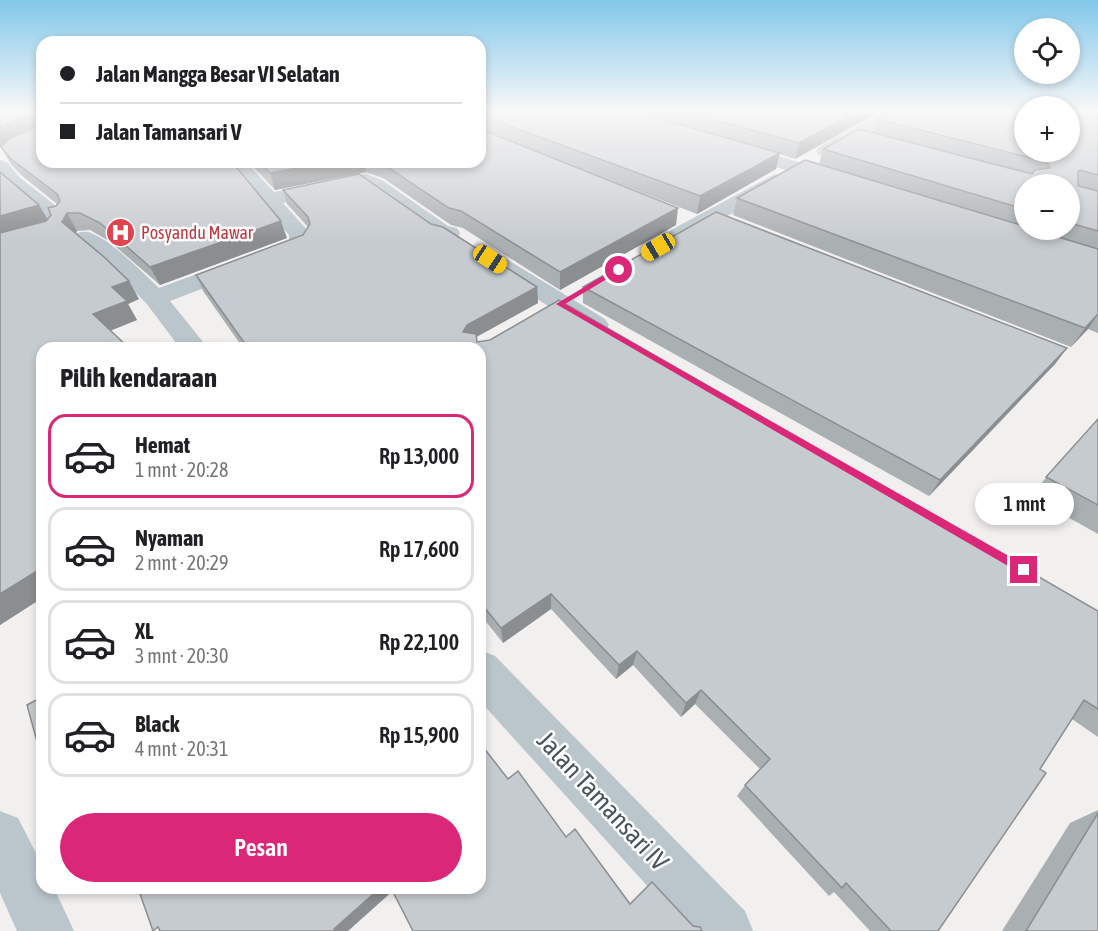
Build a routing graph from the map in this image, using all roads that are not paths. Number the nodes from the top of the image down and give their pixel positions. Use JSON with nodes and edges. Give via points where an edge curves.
{"nodes":[{"id":1,"x":758,"y":155,"type":"edge"},
{"id":2,"x":817,"y":155,"type":"edge"},
{"id":3,"x":3,"y":159,"type":"edge"},
{"id":4,"x":797,"y":167,"type":"junction"},
{"id":5,"x":242,"y":168,"type":"edge"},
{"id":6,"x":853,"y":184,"type":"edge"},
{"id":7,"x":271,"y":199,"type":"junction"},
{"id":8,"x":675,"y":214,"type":"dead end"},
{"id":9,"x":58,"y":217,"type":"edge"},
{"id":10,"x":704,"y":220,"type":"junction"},
{"id":11,"x":742,"y":229,"type":"edge"},
{"id":12,"x":85,"y":238,"type":"edge"},
{"id":13,"x":463,"y":241,"type":"edge"},
{"id":14,"x":658,"y":247,"type":"edge"},
{"id":15,"x":481,"y":253,"type":"edge"},
{"id":16,"x":155,"y":298,"type":"junction"},
{"id":17,"x":625,"y":341,"type":"edge"},
{"id":18,"x":189,"y":342,"type":"edge"},
{"id":19,"x":486,"y":676,"type":"edge"},
{"id":20,"x":0,"y":836,"type":"edge"},
{"id":21,"x":46,"y":931,"type":"edge"},
{"id":22,"x":725,"y":931,"type":"edge"}],
"edges":[{"from":1,"to":4,"type":"street"},
{"from":2,"to":4,"type":"street"},
{"from":3,"to":9,"type":"street","via":[[12,180]]},
{"from":4,"to":6,"type":"street"},
{"from":4,"to":10,"type":"street"},
{"from":5,"to":7,"type":"street"},
{"from":7,"to":13,"type":"street","via":[[365,180],[442,232]]},
{"from":7,"to":16,"type":"street","via":[[299,233],[298,244]]},
{"from":8,"to":10,"type":"street"},
{"from":10,"to":11,"type":"street"},
{"from":10,"to":14,"type":"street"},
{"from":12,"to":16,"type":"street"},
{"from":15,"to":17,"type":"street"},
{"from":16,"to":18,"type":"street"},
{"from":19,"to":22,"type":"street","name":"Jalan Tamansari IV"},
{"from":20,"to":21,"type":"street"}]}
